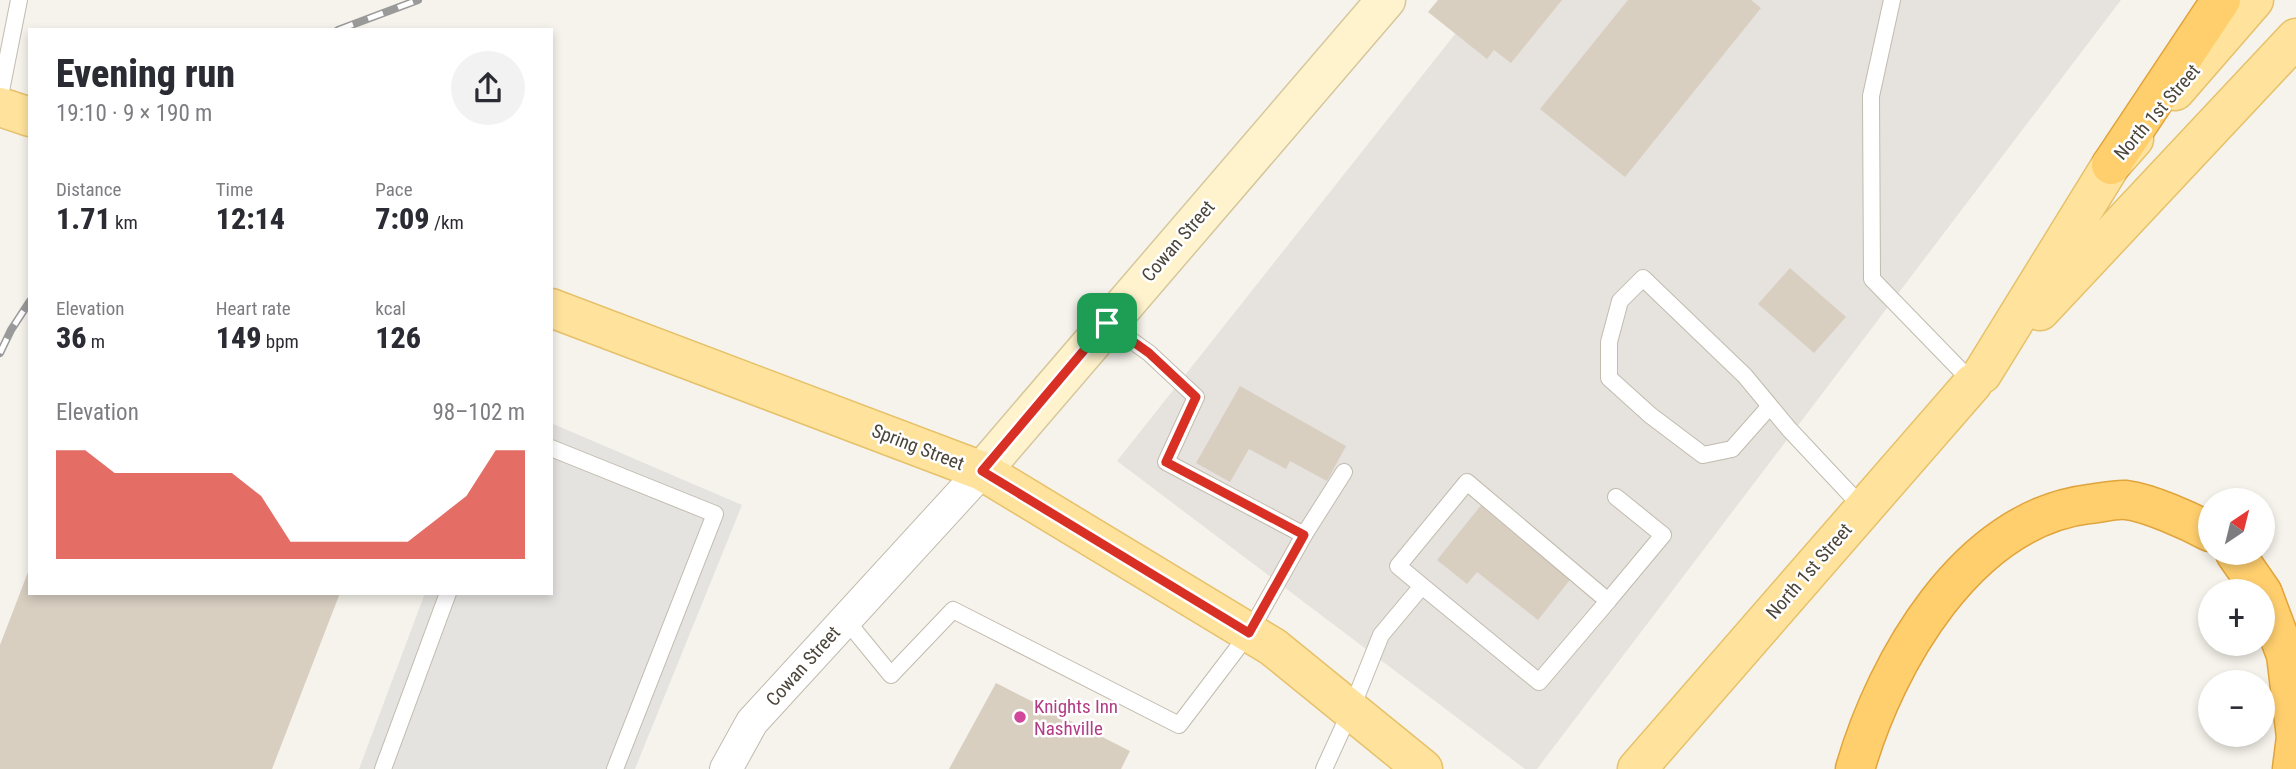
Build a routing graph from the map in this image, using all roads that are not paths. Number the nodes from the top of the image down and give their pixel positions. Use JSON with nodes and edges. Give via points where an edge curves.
{"nodes":[{"id":1,"x":19,"y":0,"type":"edge"},
{"id":2,"x":1386,"y":0,"type":"edge"},
{"id":3,"x":1892,"y":0,"type":"edge"},
{"id":4,"x":2221,"y":0,"type":"edge"},
{"id":5,"x":2254,"y":0,"type":"edge"},
{"id":6,"x":2296,"y":38,"type":"edge"},
{"id":7,"x":0,"y":96,"type":"edge"},
{"id":8,"x":0,"y":107,"type":"edge"},
{"id":9,"x":28,"y":116,"type":"edge"},
{"id":10,"x":2110,"y":165,"type":"junction"},
{"id":11,"x":553,"y":309,"type":"edge"},
{"id":12,"x":1107,"y":323,"type":"junction"},
{"id":13,"x":1977,"y":378,"type":"junction"},
{"id":14,"x":1770,"y":406,"type":"junction"},
{"id":15,"x":553,"y":449,"type":"edge"},
{"id":16,"x":982,"y":471,"type":"junction"},
{"id":17,"x":1343,"y":472,"type":"dead end"},
{"id":18,"x":1616,"y":497,"type":"dead end"},
{"id":19,"x":1864,"y":509,"type":"junction"},
{"id":20,"x":2198,"y":526,"type":"edge"},
{"id":21,"x":1304,"y":535,"type":"junction"},
{"id":22,"x":1422,"y":586,"type":"junction"},
{"id":23,"x":447,"y":595,"type":"edge"},
{"id":24,"x":1608,"y":600,"type":"junction"},
{"id":25,"x":846,"y":620,"type":"junction"},
{"id":26,"x":2275,"y":627,"type":"edge"},
{"id":27,"x":1249,"y":633,"type":"junction"},
{"id":28,"x":1351,"y":710,"type":"junction"},
{"id":29,"x":383,"y":769,"type":"edge"},
{"id":30,"x":615,"y":769,"type":"edge"},
{"id":31,"x":726,"y":769,"type":"edge"},
{"id":32,"x":1324,"y":769,"type":"edge"},
{"id":33,"x":1423,"y":769,"type":"edge"},
{"id":34,"x":1637,"y":769,"type":"edge"},
{"id":35,"x":1855,"y":769,"type":"edge"},
{"id":36,"x":2292,"y":769,"type":"edge"}],
"edges":[{"from":1,"to":7,"type":"lane"},
{"from":2,"to":12,"type":"street","name":"Cowan Street"},
{"from":3,"to":13,"type":"lane","via":[[1871,96],[1872,279]]},
{"from":4,"to":10,"type":"highway"},
{"from":5,"to":10,"type":"main road","name":"North 1st Street"},
{"from":6,"to":13,"type":"main road","name":"North 1st Street"},
{"from":8,"to":9,"type":"main road"},
{"from":10,"to":13,"type":"main road","name":"North 1st Street"},
{"from":11,"to":16,"type":"main road","name":"Spring Street"},
{"from":12,"to":16,"type":"street","name":"Cowan Street"},
{"from":12,"to":21,"type":"lane","via":[[1149,353],[1196,397],[1166,462]]},
{"from":13,"to":19,"type":"main road","name":"North 1st Street"},
{"from":14,"to":14,"type":"lane","via":[[1643,278],[1620,301],[1609,342],[1609,378],[1703,455],[1732,449]]},
{"from":14,"to":19,"type":"lane"},
{"from":15,"to":30,"type":"lane","via":[[715,514]]},
{"from":16,"to":25,"type":"street","name":"Cowan Street"},
{"from":16,"to":27,"type":"main road","name":"Spring Street"},
{"from":17,"to":21,"type":"lane"},
{"from":18,"to":24,"type":"lane","via":[[1663,535]]},
{"from":19,"to":34,"type":"main road","name":"North 1st Street"},
{"from":20,"to":35,"type":"highway","via":[[2125,500],[2066,507],[2021,527],[1984,554],[1933,605],[1893,670]]},
{"from":21,"to":27,"type":"lane"},
{"from":22,"to":24,"type":"lane","via":[[1539,682]]},
{"from":22,"to":24,"type":"lane","via":[[1398,566],[1467,482]]},
{"from":22,"to":28,"type":"lane","via":[[1381,635]]},
{"from":23,"to":29,"type":"lane"},
{"from":25,"to":27,"type":"lane","via":[[891,675],[953,610],[1179,725]]},
{"from":25,"to":31,"type":"street","name":"Cowan Street","via":[[752,722]]},
{"from":26,"to":36,"type":"highway","via":[[2286,655],[2295,737]]},
{"from":27,"to":28,"type":"main road","name":"Spring Street"},
{"from":28,"to":32,"type":"lane"},
{"from":28,"to":33,"type":"main road","name":"Spring Street"}]}
